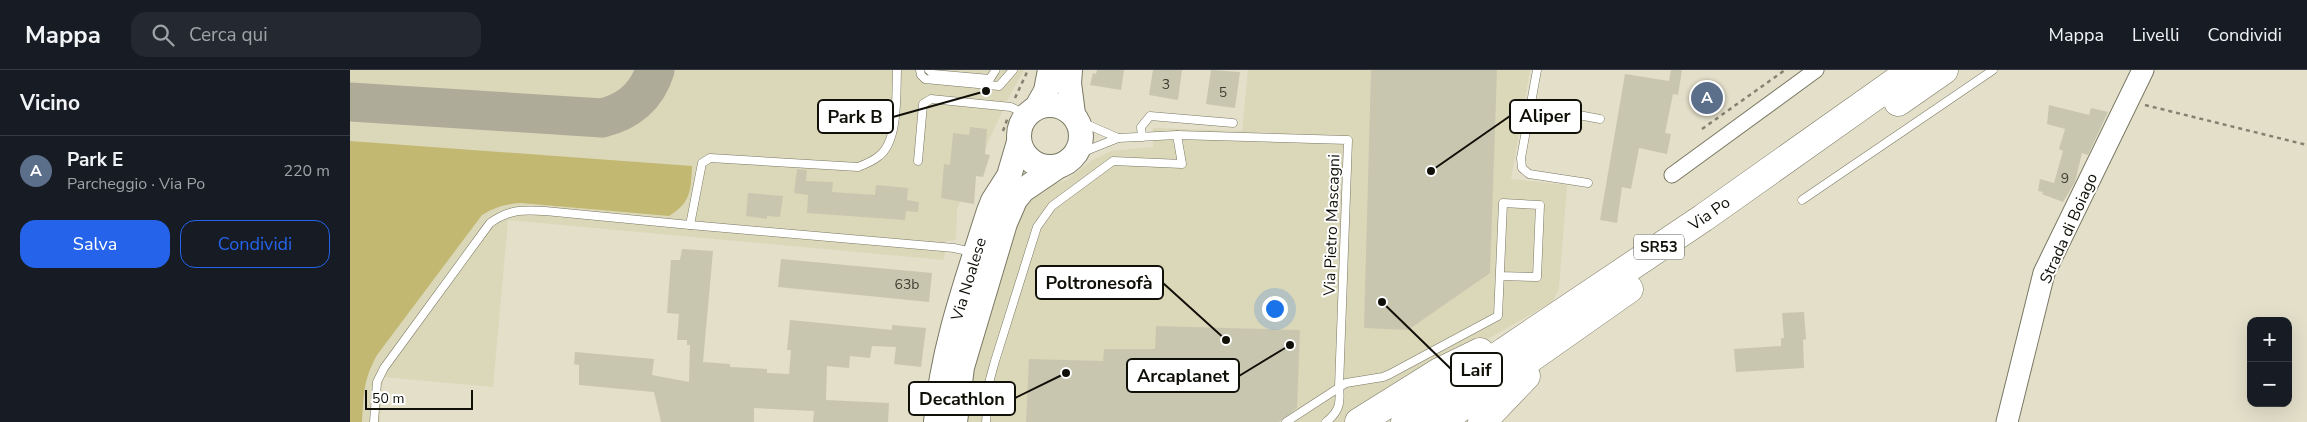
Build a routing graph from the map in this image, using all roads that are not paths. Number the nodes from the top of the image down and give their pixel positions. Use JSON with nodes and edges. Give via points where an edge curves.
{"nodes":[{"id":1,"x":897,"y":70,"type":"edge"},
{"id":2,"x":920,"y":70,"type":"edge"},
{"id":3,"x":929,"y":70,"type":"edge"},
{"id":4,"x":1013,"y":70,"type":"edge"},
{"id":5,"x":1050,"y":70,"type":"edge"},
{"id":6,"x":1070,"y":70,"type":"edge"},
{"id":7,"x":1537,"y":70,"type":"edge"},
{"id":8,"x":1816,"y":70,"type":"edge"},
{"id":9,"x":1912,"y":70,"type":"edge"},
{"id":10,"x":1944,"y":70,"type":"edge"},
{"id":11,"x":1993,"y":70,"type":"edge"},
{"id":12,"x":2143,"y":70,"type":"edge"},
{"id":13,"x":995,"y":72,"type":"dead end"},
{"id":14,"x":1530,"y":106,"type":"junction"},
{"id":15,"x":1025,"y":108,"type":"junction"},
{"id":16,"x":1075,"y":117,"type":"junction"},
{"id":17,"x":1600,"y":119,"type":"dead end"},
{"id":18,"x":1233,"y":123,"type":"dead end"},
{"id":19,"x":1177,"y":135,"type":"junction"},
{"id":20,"x":1142,"y":137,"type":"junction"},
{"id":21,"x":1118,"y":138,"type":"junction"},
{"id":22,"x":1019,"y":142,"type":"junction"},
{"id":23,"x":918,"y":161,"type":"dead end"},
{"id":24,"x":1065,"y":162,"type":"junction"},
{"id":25,"x":1672,"y":175,"type":"dead end"},
{"id":26,"x":1588,"y":183,"type":"dead end"},
{"id":27,"x":1802,"y":200,"type":"dead end"},
{"id":28,"x":690,"y":225,"type":"junction"},
{"id":29,"x":976,"y":253,"type":"junction"},
{"id":30,"x":1500,"y":276,"type":"junction"},
{"id":31,"x":1567,"y":321,"type":"junction"},
{"id":32,"x":1339,"y":387,"type":"junction"},
{"id":33,"x":374,"y":422,"type":"edge"},
{"id":34,"x":936,"y":422,"type":"edge"},
{"id":35,"x":955,"y":422,"type":"edge"},
{"id":36,"x":986,"y":422,"type":"edge"},
{"id":37,"x":1286,"y":422,"type":"edge"},
{"id":38,"x":1326,"y":422,"type":"edge"},
{"id":39,"x":1358,"y":422,"type":"edge"},
{"id":40,"x":1406,"y":422,"type":"edge"},
{"id":41,"x":1440,"y":422,"type":"edge"},
{"id":42,"x":1482,"y":422,"type":"edge"},
{"id":43,"x":2007,"y":422,"type":"edge"}],
"edges":[{"from":1,"to":28,"type":"lane","via":[[892,135],[880,156],[858,167],[710,158],[702,163]]},
{"from":2,"to":4,"type":"lane","via":[[926,79],[999,86]]},
{"from":3,"to":13,"type":"lane","via":[[933,74],[990,79]]},
{"from":5,"to":15,"type":"main road","via":[[1046,91]]},
{"from":6,"to":16,"type":"main road","via":[[1069,88]]},
{"from":7,"to":14,"type":"lane"},
{"from":8,"to":25,"type":"street"},
{"from":9,"to":31,"type":"highway","name":"Via Po","number":"SR53","via":[[1703,218]]},
{"from":10,"to":31,"type":"highway","name":"Via Po","number":"SR53"},
{"from":11,"to":27,"type":"lane"},
{"from":12,"to":43,"type":"street","name":"Strada di Boiago","via":[[2044,272]]},
{"from":14,"to":17,"type":"lane"},
{"from":14,"to":26,"type":"lane","via":[[1522,168],[1529,174]]},
{"from":15,"to":16,"type":"main road","via":[[1056,105]]},
{"from":15,"to":22,"type":"main road","via":[[1018,133]]},
{"from":15,"to":23,"type":"lane","via":[[926,100]]},
{"from":16,"to":21,"type":"lane","name":"Via Pietro Mascagni"},
{"from":16,"to":24,"type":"main road","via":[[1080,142]]},
{"from":18,"to":20,"type":"lane","via":[[1150,116],[1141,127]]},
{"from":19,"to":20,"type":"lane","name":"Via Pietro Mascagni"},
{"from":19,"to":32,"type":"lane","name":"Via Pietro Mascagni","via":[[1348,140]]},
{"from":19,"to":36,"type":"lane","via":[[1182,164],[1113,161],[1044,216],[995,361]]},
{"from":20,"to":21,"type":"lane","name":"Via Pietro Mascagni"},
{"from":21,"to":24,"type":"lane","name":"Via Pietro Mascagni"},
{"from":22,"to":24,"type":"main road","via":[[1028,159],[1046,167]]},
{"from":22,"to":29,"type":"main road","name":"Via Noalese","via":[[1012,170],[993,201]]},
{"from":24,"to":35,"type":"main road","name":"Via Noalese","via":[[1023,190],[1005,223],[962,366]]},
{"from":28,"to":29,"type":"lane","via":[[954,248]]},
{"from":28,"to":33,"type":"lane","via":[[545,211],[503,213],[490,223],[384,368],[378,382]]},
{"from":29,"to":34,"type":"main road","name":"Via Noalese","via":[[949,342]]},
{"from":30,"to":30,"type":"lane","via":[[1503,203],[1540,205],[1537,277]]},
{"from":30,"to":32,"type":"lane","via":[[1498,316],[1390,374],[1353,380]]},
{"from":31,"to":39,"type":"highway","via":[[1439,372]]},
{"from":31,"to":40,"type":"highway","name":"Via Po","number":"SR53"},
{"from":31,"to":41,"type":"highway","name":"Via Po","number":"SR53"},
{"from":31,"to":42,"type":"highway"},
{"from":32,"to":37,"type":"lane"},
{"from":32,"to":38,"type":"lane","name":"Via Pietro Mascagni","via":[[1339,408]]}]}
